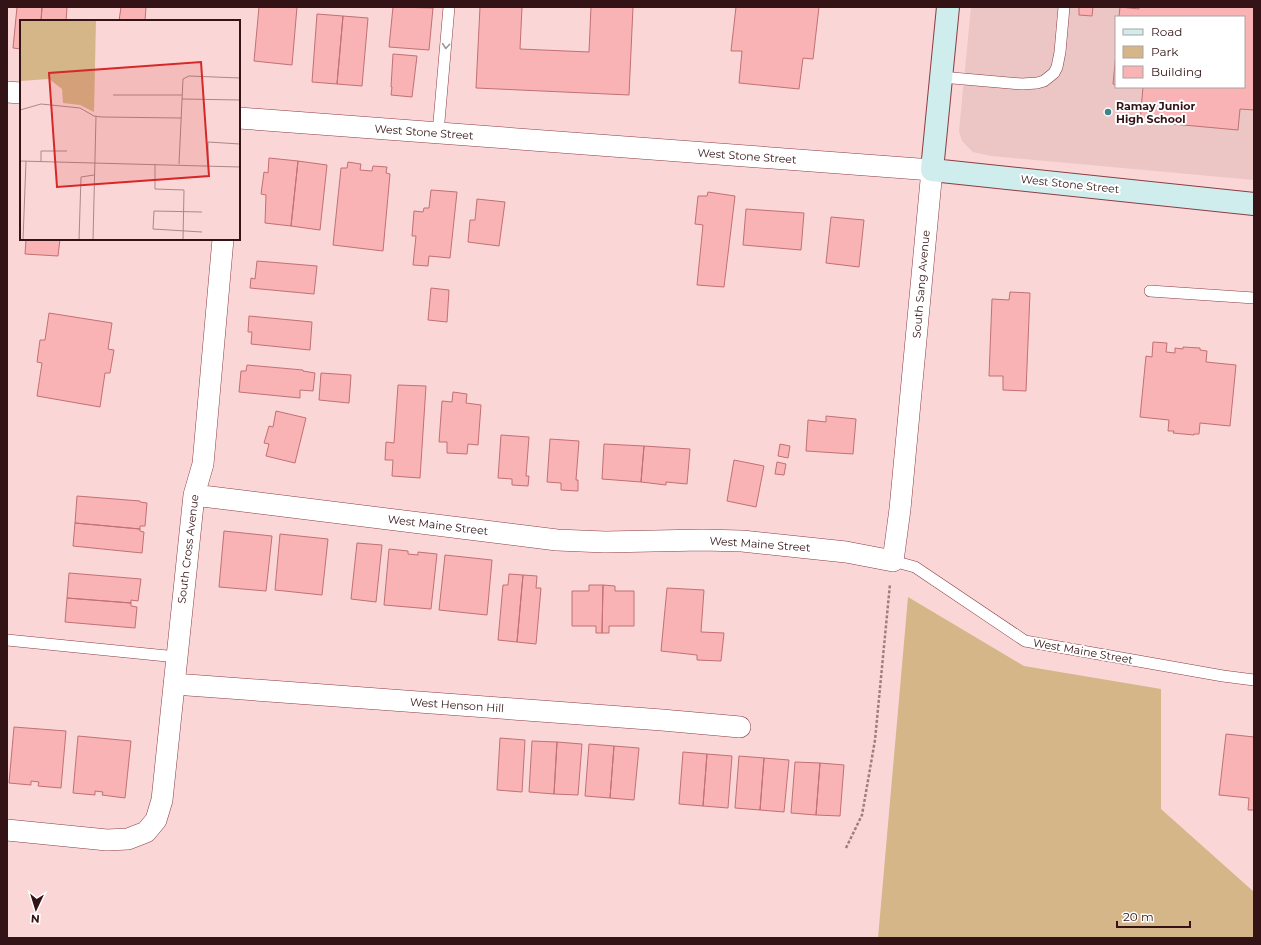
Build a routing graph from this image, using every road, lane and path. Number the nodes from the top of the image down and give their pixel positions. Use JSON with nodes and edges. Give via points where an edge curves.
{"nodes":[{"id":1,"x":449,"y":7,"type":"edge"},
{"id":2,"x":948,"y":7,"type":"edge"},
{"id":3,"x":1064,"y":7,"type":"edge"},
{"id":4,"x":941,"y":77,"type":"junction"},
{"id":5,"x":7,"y":92,"type":"edge"},
{"id":6,"x":20,"y":93,"type":"edge"},
{"id":7,"x":240,"y":118,"type":"edge"},
{"id":8,"x":438,"y":133,"type":"junction"},
{"id":9,"x":932,"y":170,"type":"junction"},
{"id":10,"x":1254,"y":204,"type":"edge"},
{"id":11,"x":222,"y":240,"type":"edge"},
{"id":12,"x":1150,"y":290,"type":"dead end"},
{"id":13,"x":1254,"y":298,"type":"edge"},
{"id":14,"x":194,"y":495,"type":"junction"},
{"id":15,"x":893,"y":561,"type":"junction"},
{"id":16,"x":7,"y":640,"type":"edge"},
{"id":17,"x":176,"y":657,"type":"junction"},
{"id":18,"x":1254,"y":680,"type":"edge"},
{"id":19,"x":174,"y":684,"type":"junction"},
{"id":20,"x":740,"y":728,"type":"dead end"},
{"id":21,"x":7,"y":830,"type":"edge"},
{"id":22,"x":846,"y":848,"type":"dead end"}],
"edges":[{"from":1,"to":8,"type":"lane","one_way":true},
{"from":2,"to":4,"type":"street","name":"South Sang Avenue"},
{"from":3,"to":4,"type":"lane","via":[[1057,67],[1044,81],[1022,84]]},
{"from":4,"to":9,"type":"street","name":"South Sang Avenue"},
{"from":5,"to":6,"type":"street"},
{"from":7,"to":8,"type":"street","name":"West Stone Street"},
{"from":8,"to":9,"type":"street","name":"West Stone Street"},
{"from":9,"to":10,"type":"street","name":"West Stone Street"},
{"from":9,"to":15,"type":"street","name":"South Sang Avenue"},
{"from":11,"to":14,"type":"street","name":"South Cross Avenue","via":[[202,464]]},
{"from":12,"to":13,"type":"lane"},
{"from":14,"to":15,"type":"street","name":"West Maine Street","via":[[558,540],[742,541],[846,552]]},
{"from":14,"to":17,"type":"street","name":"South Cross Avenue"},
{"from":15,"to":18,"type":"lane","name":"West Maine Street","via":[[914,567],[1025,641]]},
{"from":15,"to":22,"type":"path","via":[[875,740],[862,815]]},
{"from":16,"to":17,"type":"lane"},
{"from":17,"to":19,"type":"street","name":"South Cross Avenue"},
{"from":19,"to":20,"type":"street","name":"West Henson Hill"},
{"from":19,"to":21,"type":"street","name":"South Cross Avenue","via":[[162,800],[156,820],[146,832],[128,839],[108,840]]}]}
